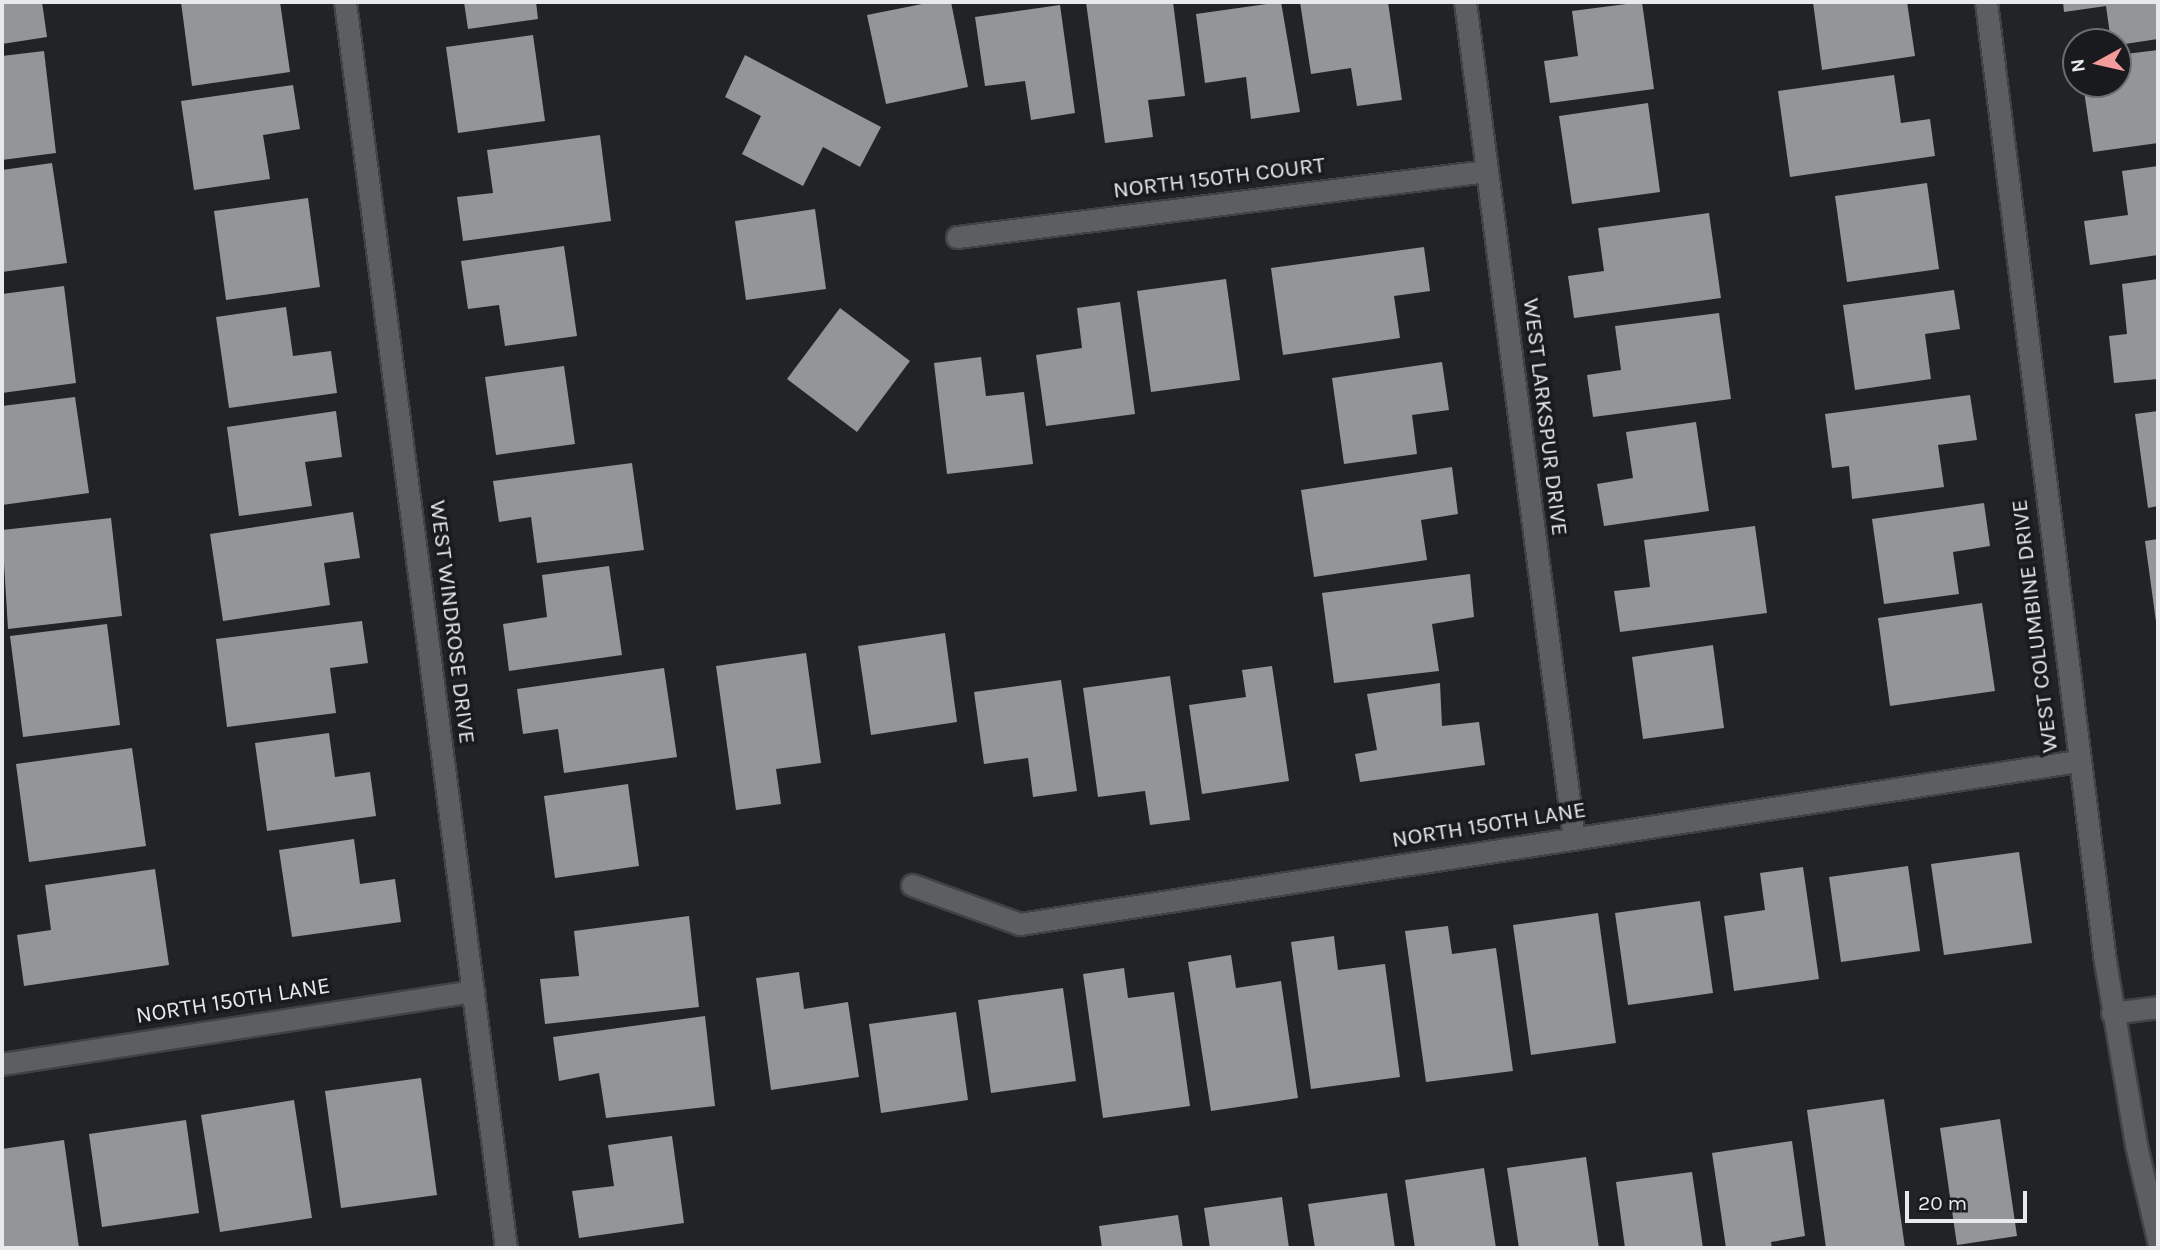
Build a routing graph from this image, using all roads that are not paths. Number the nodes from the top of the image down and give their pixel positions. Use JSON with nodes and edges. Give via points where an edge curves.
{"nodes":[{"id":1,"x":345,"y":2,"type":"edge"},
{"id":2,"x":1465,"y":2,"type":"edge"},
{"id":3,"x":1986,"y":2,"type":"edge"},
{"id":4,"x":1487,"y":171,"type":"junction"},
{"id":5,"x":957,"y":237,"type":"dead end"},
{"id":6,"x":2078,"y":761,"type":"junction"},
{"id":7,"x":1574,"y":839,"type":"junction"},
{"id":8,"x":912,"y":884,"type":"dead end"},
{"id":9,"x":473,"y":991,"type":"junction"},
{"id":10,"x":2158,"y":1007,"type":"edge"},
{"id":11,"x":2112,"y":1013,"type":"junction"},
{"id":12,"x":2,"y":1064,"type":"edge"},
{"id":13,"x":2158,"y":1240,"type":"edge"},
{"id":14,"x":506,"y":1248,"type":"edge"}],
"edges":[{"from":1,"to":9,"type":"street","name":"WEST WINDROSE DRIVE"},
{"from":2,"to":4,"type":"street","name":"WEST LARKSPUR DRIVE"},
{"from":3,"to":6,"type":"street","name":"WEST COLUMBINE DRIVE"},
{"from":4,"to":5,"type":"street","name":"NORTH 150TH COURT"},
{"from":4,"to":7,"type":"street","name":"WEST LARKSPUR DRIVE"},
{"from":6,"to":7,"type":"street","name":"NORTH 150TH LANE"},
{"from":6,"to":11,"type":"street","name":"WEST COLUMBINE DRIVE"},
{"from":7,"to":8,"type":"street","name":"NORTH 150TH LANE","via":[[1020,924]]},
{"from":9,"to":12,"type":"street","name":"NORTH 150TH LANE"},
{"from":9,"to":14,"type":"street","name":"WEST WINDROSE DRIVE"},
{"from":10,"to":11,"type":"street"},
{"from":11,"to":13,"type":"street","name":"WEST COLUMBINE DRIVE"}]}
